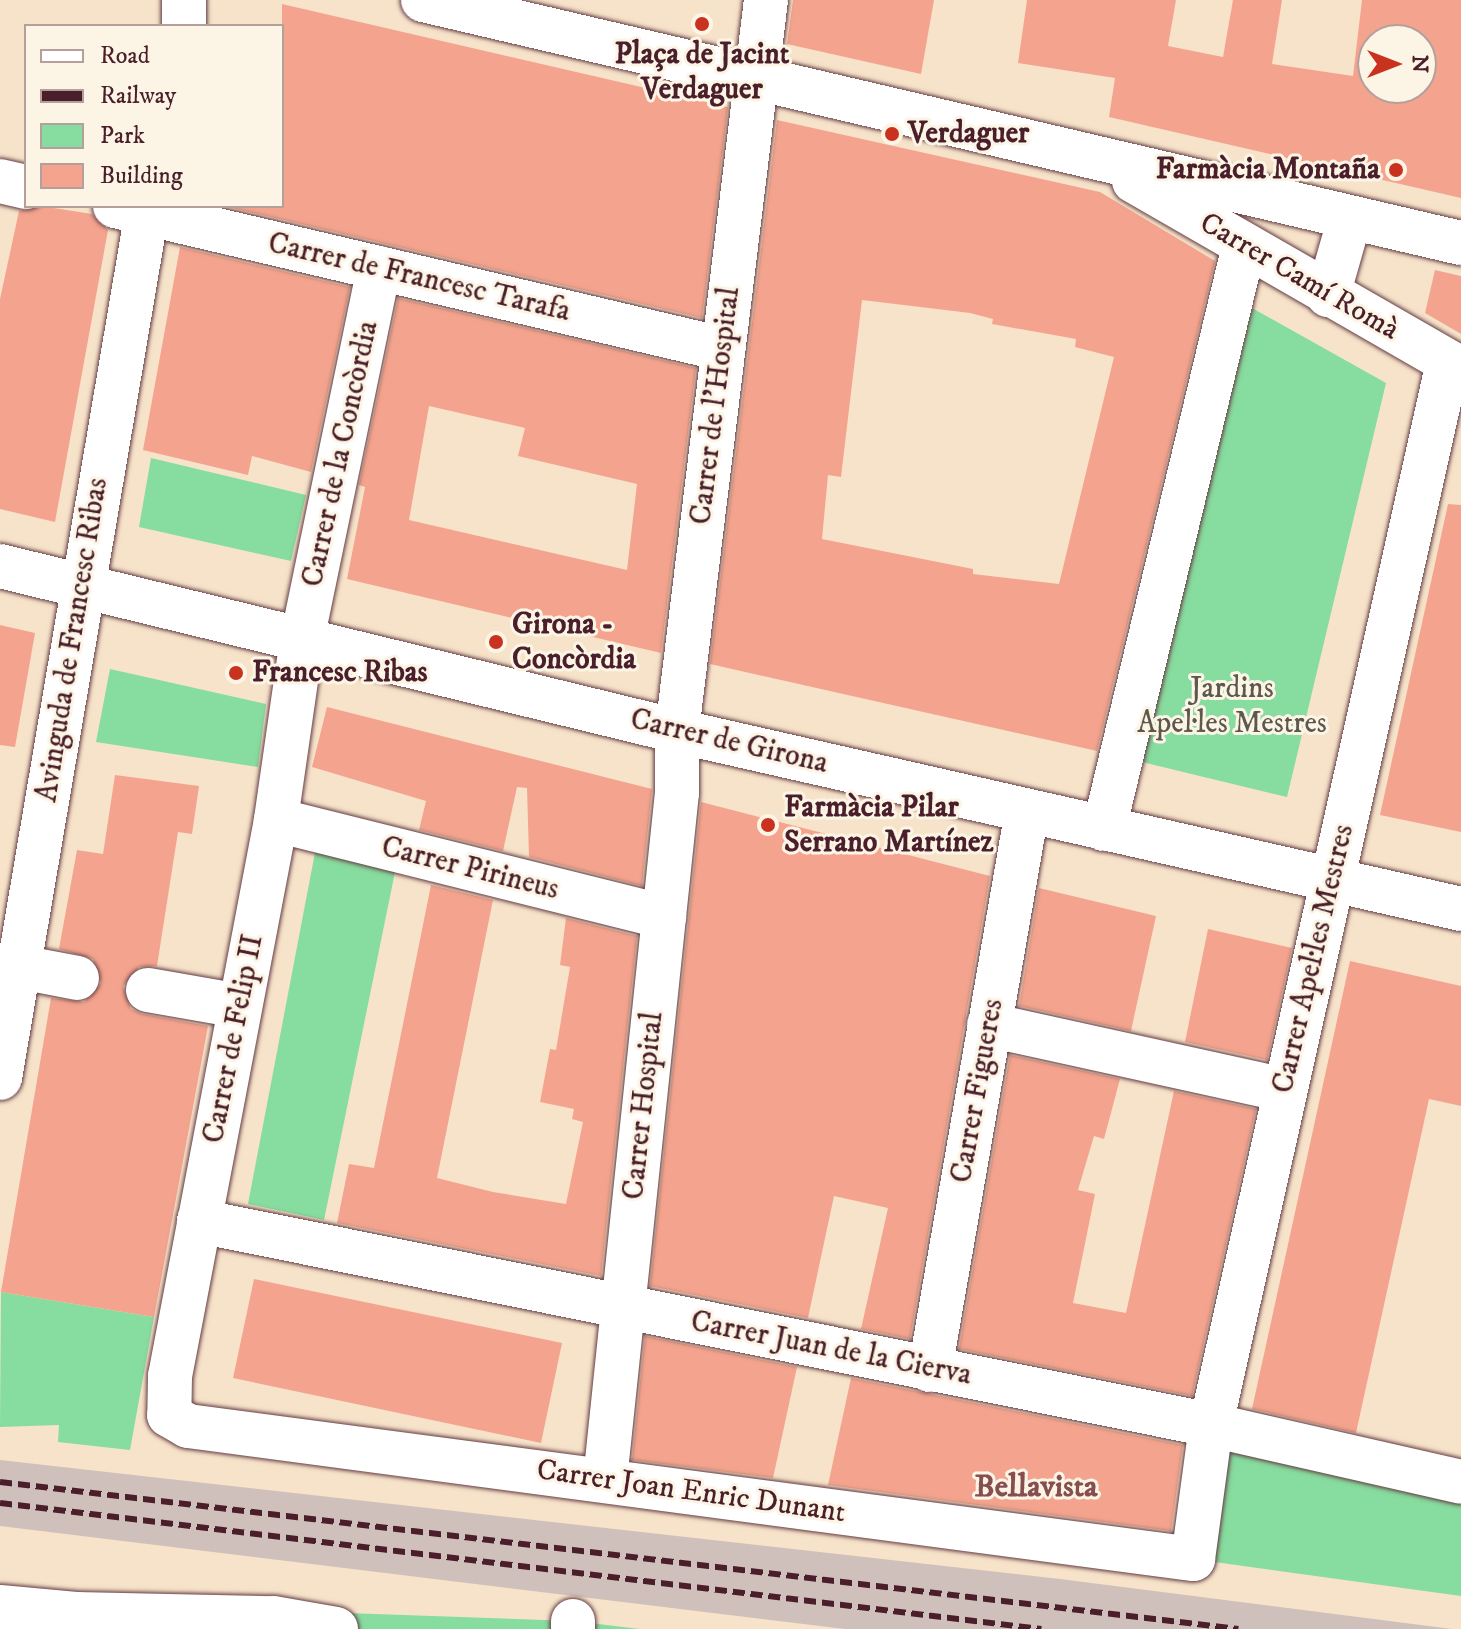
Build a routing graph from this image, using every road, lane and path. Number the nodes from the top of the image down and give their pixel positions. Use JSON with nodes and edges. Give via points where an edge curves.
{"nodes":[{"id":1,"x":184,"y":0,"type":"edge"},
{"id":2,"x":423,"y":0,"type":"edge"},
{"id":3,"x":766,"y":0,"type":"edge"},
{"id":4,"x":184,"y":24,"type":"edge"},
{"id":5,"x":756,"y":81,"type":"junction"},
{"id":6,"x":1096,"y":158,"type":"junction"},
{"id":7,"x":0,"y":181,"type":"edge"},
{"id":8,"x":24,"y":187,"type":"edge"},
{"id":9,"x":136,"y":208,"type":"edge"},
{"id":10,"x":1350,"y":218,"type":"junction"},
{"id":11,"x":1461,"y":243,"type":"edge"},
{"id":12,"x":1244,"y":246,"type":"junction"},
{"id":13,"x":379,"y":268,"type":"junction"},
{"id":14,"x":1328,"y":295,"type":"junction"},
{"id":15,"x":723,"y":349,"type":"junction"},
{"id":16,"x":1455,"y":366,"type":"edge"},
{"id":17,"x":0,"y":566,"type":"edge"},
{"id":18,"x":80,"y":587,"type":"junction"},
{"id":19,"x":302,"y":639,"type":"junction"},
{"id":20,"x":677,"y":731,"type":"junction"},
{"id":21,"x":1027,"y":811,"type":"junction"},
{"id":22,"x":276,"y":820,"type":"junction"},
{"id":23,"x":1104,"y":829,"type":"junction"},
{"id":24,"x":1332,"y":879,"type":"junction"},
{"id":25,"x":1461,"y":909,"type":"edge"},
{"id":26,"x":664,"y":917,"type":"junction"},
{"id":27,"x":20,"y":967,"type":"junction"},
{"id":28,"x":77,"y":978,"type":"dead end"},
{"id":29,"x":148,"y":990,"type":"dead end"},
{"id":30,"x":240,"y":1006,"type":"junction"},
{"id":31,"x":989,"y":1025,"type":"junction"},
{"id":32,"x":0,"y":1077,"type":"edge"},
{"id":33,"x":1285,"y":1090,"type":"junction"},
{"id":34,"x":199,"y":1221,"type":"junction"},
{"id":35,"x":622,"y":1307,"type":"junction"},
{"id":36,"x":930,"y":1370,"type":"junction"},
{"id":37,"x":1211,"y":1425,"type":"junction"},
{"id":38,"x":188,"y":1426,"type":"joint"},
{"id":39,"x":605,"y":1480,"type":"junction"},
{"id":40,"x":1461,"y":1482,"type":"edge"},
{"id":41,"x":1193,"y":1559,"type":"joint"},
{"id":42,"x":0,"y":1607,"type":"edge"},
{"id":43,"x":336,"y":1629,"type":"edge"}],
"edges":[{"from":1,"to":4,"type":"street"},
{"from":2,"to":5,"type":"street"},
{"from":3,"to":5,"type":"street","name":"Carrer de l'Hospital"},
{"from":5,"to":6,"type":"street"},
{"from":5,"to":15,"type":"street","name":"Carrer de l'Hospital"},
{"from":6,"to":10,"type":"street"},
{"from":6,"to":12,"type":"street","name":"Carrer Camí Romà"},
{"from":7,"to":8,"type":"street"},
{"from":9,"to":13,"type":"street","name":"Carrer de Francesc Tarafa"},
{"from":9,"to":18,"type":"street","name":"Avinguda de Francesc Ribas"},
{"from":10,"to":11,"type":"street"},
{"from":10,"to":14,"type":"street"},
{"from":12,"to":14,"type":"street","name":"Carrer Camí Romà"},
{"from":12,"to":23,"type":"street"},
{"from":13,"to":15,"type":"street","name":"Carrer de Francesc Tarafa"},
{"from":13,"to":19,"type":"street","name":"Carrer de la Concòrdia"},
{"from":14,"to":16,"type":"street","name":"Carrer Camí Romà"},
{"from":15,"to":20,"type":"street","name":"Carrer de l'Hospital"},
{"from":16,"to":24,"type":"street","name":"Carrer Apel·les Mestres"},
{"from":17,"to":18,"type":"street","name":"Carrer de Girona"},
{"from":18,"to":19,"type":"street","name":"Carrer de Girona"},
{"from":18,"to":27,"type":"street","name":"Avinguda de Francesc Ribas"},
{"from":19,"to":20,"type":"street","name":"Carrer de Girona"},
{"from":19,"to":22,"type":"street","name":"Carrer de Felip II"},
{"from":20,"to":21,"type":"street","name":"Carrer de Girona"},
{"from":20,"to":26,"type":"street","name":"Carrer Hospital","via":[[677,793]]},
{"from":21,"to":23,"type":"street","name":"Carrer de Girona"},
{"from":21,"to":31,"type":"street","name":"Carrer Figueres"},
{"from":22,"to":26,"type":"street","name":"Carrer Pirineus"},
{"from":22,"to":30,"type":"street","name":"Carrer de Felip II"},
{"from":23,"to":24,"type":"street","name":"Carrer de Girona"},
{"from":24,"to":25,"type":"street","name":"Carrer de Girona"},
{"from":24,"to":33,"type":"street","name":"Carrer Apel·les Mestres"},
{"from":26,"to":35,"type":"street","name":"Carrer Hospital"},
{"from":27,"to":28,"type":"street"},
{"from":27,"to":32,"type":"street","name":"Avinguda de Francesc Ribas"},
{"from":29,"to":30,"type":"street"},
{"from":30,"to":34,"type":"street","name":"Carrer de Felip II"},
{"from":31,"to":33,"type":"street"},
{"from":31,"to":36,"type":"street","name":"Carrer Figueres"},
{"from":33,"to":37,"type":"street","name":"Carrer Apel·les Mestres"},
{"from":34,"to":35,"type":"street","name":"Carrer Juan de la Cierva"},
{"from":34,"to":38,"type":"street","name":"Carrer de Felip II","via":[[166,1400],[173,1421]]},
{"from":35,"to":36,"type":"street","name":"Carrer Juan de la Cierva"},
{"from":35,"to":39,"type":"street","name":"Carrer Hospital"},
{"from":36,"to":37,"type":"street","name":"Carrer Juan de la Cierva"},
{"from":37,"to":40,"type":"street","name":"Carrer Juan de la Cierva"},
{"from":37,"to":41,"type":"street","name":"Carrer Apel·les Mestres"},
{"from":38,"to":39,"type":"street","name":"Carrer Joan Enric Dunant"},
{"from":39,"to":41,"type":"street","name":"Carrer Joan Enric Dunant"},
{"from":42,"to":43,"type":"street","via":[[273,1618]]}]}
